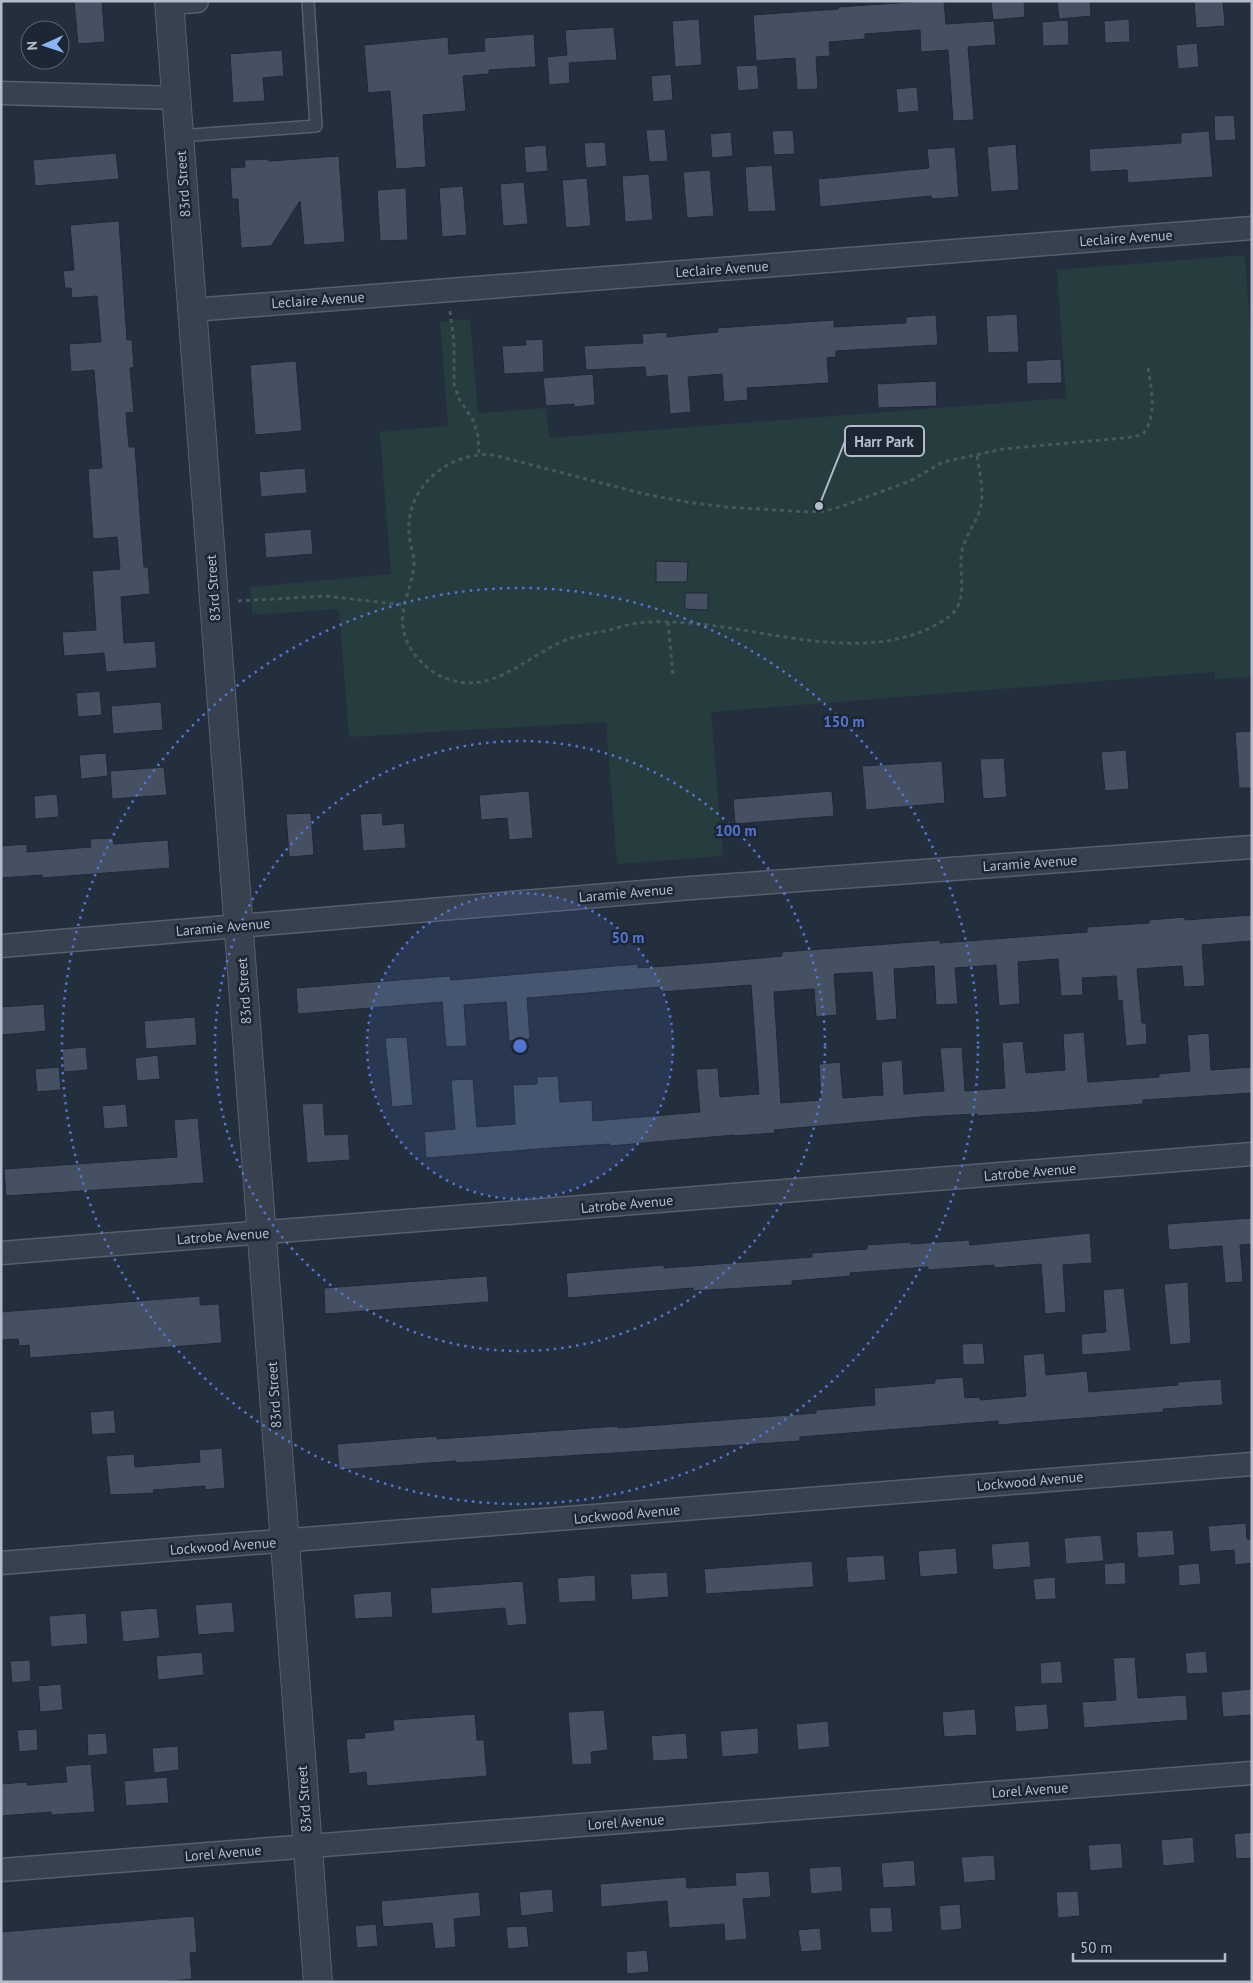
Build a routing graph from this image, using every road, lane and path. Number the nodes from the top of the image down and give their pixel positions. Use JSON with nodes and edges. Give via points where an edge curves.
{"nodes":[{"id":1,"x":198,"y":1,"type":"edge"},
{"id":2,"x":308,"y":1,"type":"edge"},
{"id":3,"x":169,"y":2,"type":"edge"},
{"id":4,"x":1,"y":93,"type":"edge"},
{"id":5,"x":176,"y":98,"type":"junction"},
{"id":6,"x":180,"y":136,"type":"junction"},
{"id":7,"x":1252,"y":228,"type":"edge"},
{"id":8,"x":448,"y":291,"type":"junction"},
{"id":9,"x":192,"y":310,"type":"junction"},
{"id":10,"x":1148,"y":367,"type":"dead end"},
{"id":11,"x":479,"y":454,"type":"junction"},
{"id":12,"x":977,"y":456,"type":"junction"},
{"id":13,"x":214,"y":603,"type":"junction"},
{"id":14,"x":404,"y":605,"type":"junction"},
{"id":15,"x":668,"y":622,"type":"junction"},
{"id":16,"x":673,"y":676,"type":"dead end"},
{"id":17,"x":1252,"y":847,"type":"edge"},
{"id":18,"x":238,"y":925,"type":"junction"},
{"id":19,"x":1,"y":946,"type":"edge"},
{"id":20,"x":1252,"y":1154,"type":"edge"},
{"id":21,"x":262,"y":1233,"type":"junction"},
{"id":22,"x":1,"y":1253,"type":"edge"},
{"id":23,"x":1252,"y":1464,"type":"edge"},
{"id":24,"x":285,"y":1541,"type":"junction"},
{"id":25,"x":1,"y":1564,"type":"edge"},
{"id":26,"x":1252,"y":1773,"type":"edge"},
{"id":27,"x":308,"y":1846,"type":"junction"},
{"id":28,"x":1,"y":1870,"type":"edge"},
{"id":29,"x":318,"y":1982,"type":"edge"}],
"edges":[{"from":1,"to":3,"type":"street"},
{"from":2,"to":6,"type":"lane","via":[[316,126]]},
{"from":3,"to":5,"type":"street","name":"83rd Street"},
{"from":4,"to":5,"type":"street"},
{"from":5,"to":6,"type":"street","name":"83rd Street"},
{"from":6,"to":9,"type":"street","name":"83rd Street"},
{"from":7,"to":8,"type":"street","name":"Leclaire Avenue"},
{"from":8,"to":9,"type":"street","name":"Leclaire Avenue"},
{"from":8,"to":11,"type":"path","via":[[454,342],[454,384],[459,399],[473,420]]},
{"from":9,"to":13,"type":"street","name":"83rd Street"},
{"from":10,"to":12,"type":"path","via":[[1153,411],[1143,434],[1003,449]]},
{"from":11,"to":12,"type":"path","via":[[687,502],[808,512],[840,507],[910,481],[944,462]]},
{"from":11,"to":14,"type":"path","via":[[442,468],[416,495],[408,531],[414,563]]},
{"from":12,"to":15,"type":"path","via":[[982,501],[962,548],[960,598],[956,608],[941,622],[922,631],[866,643],[836,643]]},
{"from":13,"to":14,"type":"path","via":[[326,596]]},
{"from":13,"to":18,"type":"street","name":"83rd Street"},
{"from":14,"to":15,"type":"path","via":[[402,624],[405,637],[420,662],[435,673],[467,683],[485,683],[499,677],[576,636],[637,623]]},
{"from":15,"to":16,"type":"path"},
{"from":17,"to":18,"type":"street","name":"Laramie Avenue"},
{"from":18,"to":19,"type":"street","name":"Laramie Avenue"},
{"from":18,"to":21,"type":"street","name":"83rd Street"},
{"from":20,"to":21,"type":"street","name":"Latrobe Avenue"},
{"from":21,"to":22,"type":"street","name":"Latrobe Avenue"},
{"from":21,"to":24,"type":"street","name":"83rd Street"},
{"from":23,"to":24,"type":"street","name":"Lockwood Avenue"},
{"from":24,"to":25,"type":"street","name":"Lockwood Avenue"},
{"from":24,"to":27,"type":"street","name":"83rd Street"},
{"from":26,"to":27,"type":"street","name":"Lorel Avenue"},
{"from":27,"to":28,"type":"street","name":"Lorel Avenue"},
{"from":27,"to":29,"type":"street","name":"83rd Street"}]}
